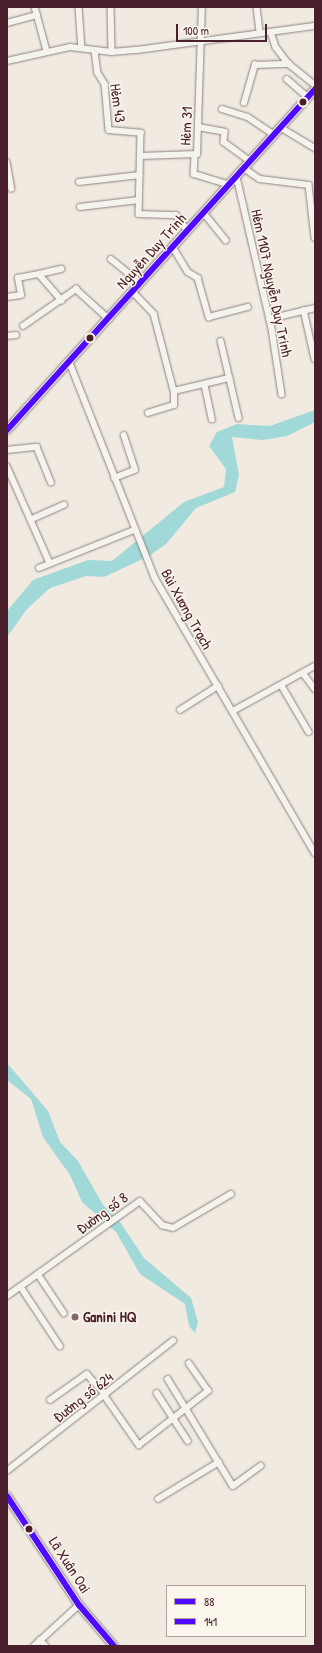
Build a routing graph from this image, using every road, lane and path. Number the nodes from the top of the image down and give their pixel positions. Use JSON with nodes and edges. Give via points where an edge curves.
{"nodes":[{"id":1,"x":35,"y":7,"type":"edge"},
{"id":2,"x":79,"y":7,"type":"edge"},
{"id":3,"x":110,"y":7,"type":"edge"},
{"id":4,"x":202,"y":7,"type":"edge"},
{"id":5,"x":257,"y":7,"type":"edge"},
{"id":6,"x":37,"y":15,"type":"junction"},
{"id":7,"x":7,"y":22,"type":"edge"},
{"id":8,"x":315,"y":26,"type":"edge"},
{"id":9,"x":271,"y":32,"type":"junction"},
{"id":10,"x":260,"y":33,"type":"junction"},
{"id":11,"x":202,"y":42,"type":"junction"},
{"id":12,"x":82,"y":46,"type":"junction"},
{"id":13,"x":95,"y":50,"type":"junction"},
{"id":14,"x":47,"y":51,"type":"junction"},
{"id":15,"x":112,"y":52,"type":"junction"},
{"id":16,"x":7,"y":60,"type":"edge"},
{"id":17,"x":289,"y":64,"type":"junction"},
{"id":18,"x":287,"y":79,"type":"dead end"},
{"id":19,"x":315,"y":85,"type":"edge"},
{"id":20,"x":315,"y":89,"type":"edge"},
{"id":21,"x":308,"y":97,"type":"junction"},
{"id":22,"x":244,"y":103,"type":"dead end"},
{"id":23,"x":222,"y":109,"type":"dead end"},
{"id":24,"x":198,"y":127,"type":"junction"},
{"id":25,"x":280,"y":127,"type":"junction"},
{"id":26,"x":273,"y":134,"type":"junction"},
{"id":27,"x":315,"y":148,"type":"edge"},
{"id":28,"x":140,"y":156,"type":"junction"},
{"id":29,"x":195,"y":156,"type":"junction"},
{"id":30,"x":250,"y":161,"type":"junction"},
{"id":31,"x":7,"y":162,"type":"edge"},
{"id":32,"x":244,"y":168,"type":"junction"},
{"id":33,"x":140,"y":174,"type":"junction"},
{"id":34,"x":237,"y":177,"type":"junction"},
{"id":35,"x":79,"y":182,"type":"dead end"},
{"id":36,"x":229,"y":185,"type":"junction"},
{"id":37,"x":12,"y":189,"type":"dead end"},
{"id":38,"x":139,"y":200,"type":"junction"},
{"id":39,"x":80,"y":207,"type":"dead end"},
{"id":40,"x":204,"y":213,"type":"junction"},
{"id":41,"x":188,"y":231,"type":"junction"},
{"id":42,"x":315,"y":238,"type":"edge"},
{"id":43,"x":226,"y":240,"type":"dead end"},
{"id":44,"x":173,"y":247,"type":"junction"},
{"id":45,"x":111,"y":259,"type":"dead end"},
{"id":46,"x":61,"y":269,"type":"dead end"},
{"id":47,"x":39,"y":274,"type":"junction"},
{"id":48,"x":141,"y":283,"type":"junction"},
{"id":49,"x":132,"y":292,"type":"junction"},
{"id":50,"x":7,"y":297,"type":"edge"},
{"id":51,"x":62,"y":300,"type":"junction"},
{"id":52,"x":248,"y":307,"type":"dead end"},
{"id":53,"x":315,"y":308,"type":"edge"},
{"id":54,"x":304,"y":310,"type":"junction"},
{"id":55,"x":109,"y":319,"type":"junction"},
{"id":56,"x":269,"y":319,"type":"junction"},
{"id":57,"x":23,"y":326,"type":"dead end"},
{"id":58,"x":16,"y":335,"type":"dead end"},
{"id":59,"x":7,"y":336,"type":"edge"},
{"id":60,"x":312,"y":336,"type":"edge"},
{"id":61,"x":221,"y":341,"type":"dead end"},
{"id":62,"x":315,"y":359,"type":"edge"},
{"id":63,"x":70,"y":363,"type":"junction"},
{"id":64,"x":229,"y":378,"type":"junction"},
{"id":65,"x":205,"y":385,"type":"junction"},
{"id":66,"x":174,"y":391,"type":"junction"},
{"id":67,"x":282,"y":394,"type":"dead end"},
{"id":68,"x":148,"y":413,"type":"dead end"},
{"id":69,"x":239,"y":418,"type":"dead end"},
{"id":70,"x":212,"y":419,"type":"dead end"},
{"id":71,"x":7,"y":430,"type":"edge"},
{"id":72,"x":124,"y":436,"type":"dead end"},
{"id":73,"x":7,"y":450,"type":"edge"},
{"id":74,"x":7,"y":466,"type":"edge"},
{"id":75,"x":114,"y":478,"type":"junction"},
{"id":76,"x":51,"y":482,"type":"dead end"},
{"id":77,"x":64,"y":505,"type":"dead end"},
{"id":78,"x":32,"y":518,"type":"junction"},
{"id":79,"x":134,"y":530,"type":"junction"},
{"id":80,"x":50,"y":563,"type":"junction"},
{"id":81,"x":39,"y":568,"type":"dead end"},
{"id":82,"x":315,"y":666,"type":"edge"},
{"id":83,"x":303,"y":673,"type":"junction"},
{"id":84,"x":218,"y":686,"type":"junction"},
{"id":85,"x":282,"y":686,"type":"junction"},
{"id":86,"x":315,"y":688,"type":"edge"},
{"id":87,"x":180,"y":710,"type":"dead end"},
{"id":88,"x":233,"y":711,"type":"junction"},
{"id":89,"x":309,"y":732,"type":"dead end"},
{"id":90,"x":315,"y":853,"type":"edge"},
{"id":91,"x":231,"y":1194,"type":"dead end"},
{"id":92,"x":38,"y":1274,"type":"junction"},
{"id":93,"x":21,"y":1287,"type":"junction"},
{"id":94,"x":7,"y":1296,"type":"edge"},
{"id":95,"x":64,"y":1313,"type":"dead end"},
{"id":96,"x":173,"y":1341,"type":"dead end"},
{"id":97,"x":60,"y":1346,"type":"dead end"},
{"id":98,"x":189,"y":1364,"type":"dead end"},
{"id":99,"x":168,"y":1379,"type":"dead end"},
{"id":100,"x":157,"y":1393,"type":"dead end"},
{"id":101,"x":106,"y":1395,"type":"junction"},
{"id":102,"x":50,"y":1400,"type":"dead end"},
{"id":103,"x":187,"y":1408,"type":"junction"},
{"id":104,"x":174,"y":1418,"type":"junction"},
{"id":105,"x":188,"y":1441,"type":"dead end"},
{"id":106,"x":219,"y":1462,"type":"junction"},
{"id":107,"x":261,"y":1466,"type":"dead end"},
{"id":108,"x":7,"y":1471,"type":"edge"},
{"id":109,"x":7,"y":1496,"type":"edge"},
{"id":110,"x":158,"y":1499,"type":"dead end"},
{"id":111,"x":79,"y":1604,"type":"junction"},
{"id":112,"x":40,"y":1640,"type":"junction"},
{"id":113,"x":34,"y":1646,"type":"edge"},
{"id":114,"x":46,"y":1646,"type":"edge"},
{"id":115,"x":114,"y":1646,"type":"edge"}],
"edges":[{"from":1,"to":6,"type":"street"},
{"from":2,"to":12,"type":"street"},
{"from":3,"to":15,"type":"street"},
{"from":4,"to":11,"type":"street","name":"Hẻm 31"},
{"from":5,"to":10,"type":"street"},
{"from":6,"to":7,"type":"street"},
{"from":6,"to":14,"type":"street"},
{"from":8,"to":9,"type":"street"},
{"from":9,"to":10,"type":"street"},
{"from":9,"to":17,"type":"street","via":[[276,48]]},
{"from":10,"to":11,"type":"street"},
{"from":11,"to":15,"type":"street"},
{"from":11,"to":24,"type":"street","name":"Hẻm 31"},
{"from":12,"to":13,"type":"street"},
{"from":12,"to":14,"type":"street"},
{"from":13,"to":15,"type":"street"},
{"from":13,"to":28,"type":"street","name":"Hẻm 43","via":[[98,73],[105,84],[109,130],[141,133]]},
{"from":14,"to":16,"type":"street"},
{"from":17,"to":19,"type":"street"},
{"from":17,"to":22,"type":"street","via":[[255,65]]},
{"from":18,"to":21,"type":"street"},
{"from":20,"to":21,"type":"main road","name":"Nguyễn Duy Trinh"},
{"from":21,"to":25,"type":"main road","name":"Nguyễn Duy Trinh"},
{"from":23,"to":26,"type":"street","via":[[248,117]]},
{"from":24,"to":29,"type":"street","name":"Hẻm 31"},
{"from":24,"to":30,"type":"street","via":[[225,132],[224,142]]},
{"from":25,"to":26,"type":"main road","name":"Nguyễn Duy Trinh"},
{"from":25,"to":27,"type":"street"},
{"from":26,"to":30,"type":"main road","name":"Nguyễn Duy Trinh"},
{"from":28,"to":29,"type":"street","name":"Hẻm 31"},
{"from":28,"to":33,"type":"street"},
{"from":29,"to":36,"type":"street","via":[[194,174]]},
{"from":30,"to":32,"type":"main road","name":"Nguyễn Duy Trinh"},
{"from":31,"to":37,"type":"street"},
{"from":32,"to":34,"type":"main road","name":"Nguyễn Duy Trinh"},
{"from":32,"to":42,"type":"street","via":[[260,179],[308,184]]},
{"from":33,"to":35,"type":"street"},
{"from":33,"to":38,"type":"street"},
{"from":34,"to":36,"type":"main road","name":"Nguyễn Duy Trinh"},
{"from":34,"to":56,"type":"street","name":"Hẻm 1107 Nguyễn Duy Trinh"},
{"from":36,"to":40,"type":"main road","name":"Nguyễn Duy Trinh"},
{"from":38,"to":39,"type":"street"},
{"from":38,"to":41,"type":"street","via":[[139,214],[176,215]]},
{"from":40,"to":41,"type":"main road","name":"Nguyễn Duy Trinh"},
{"from":40,"to":43,"type":"street"},
{"from":41,"to":44,"type":"main road","name":"Nguyễn Duy Trinh"},
{"from":44,"to":48,"type":"main road","name":"Nguyễn Duy Trinh"},
{"from":44,"to":52,"type":"street","via":[[188,272],[198,278],[210,317]]},
{"from":45,"to":48,"type":"street"},
{"from":46,"to":47,"type":"street"},
{"from":47,"to":50,"type":"street","via":[[18,278],[22,295]]},
{"from":47,"to":51,"type":"street"},
{"from":48,"to":49,"type":"main road","name":"Nguyễn Duy Trinh"},
{"from":49,"to":55,"type":"main road","name":"Nguyễn Duy Trinh"},
{"from":49,"to":66,"type":"street","via":[[154,314]]},
{"from":51,"to":55,"type":"street","via":[[76,289]]},
{"from":51,"to":57,"type":"street"},
{"from":53,"to":54,"type":"street"},
{"from":54,"to":56,"type":"street"},
{"from":54,"to":60,"type":"street"},
{"from":55,"to":63,"type":"main road","name":"Nguyễn Duy Trinh"},
{"from":56,"to":67,"type":"street","name":"Hẻm 1107 Nguyễn Duy Trinh"},
{"from":58,"to":59,"type":"street"},
{"from":60,"to":62,"type":"street"},
{"from":61,"to":64,"type":"street"},
{"from":63,"to":71,"type":"main road","name":"Nguyễn Duy Trinh"},
{"from":63,"to":75,"type":"street","name":"Bùi Xương Trạch"},
{"from":64,"to":65,"type":"street"},
{"from":64,"to":69,"type":"street"},
{"from":65,"to":66,"type":"street"},
{"from":65,"to":70,"type":"street"},
{"from":66,"to":68,"type":"street","via":[[174,406]]},
{"from":72,"to":75,"type":"street","via":[[135,470]]},
{"from":73,"to":76,"type":"street","via":[[37,447]]},
{"from":74,"to":78,"type":"street"},
{"from":75,"to":79,"type":"street","name":"Bùi Xương Trạch"},
{"from":77,"to":78,"type":"street"},
{"from":78,"to":80,"type":"street"},
{"from":79,"to":80,"type":"street"},
{"from":79,"to":84,"type":"street","name":"Bùi Xương Trạch","via":[[164,596]]},
{"from":80,"to":81,"type":"street"},
{"from":82,"to":83,"type":"street"},
{"from":83,"to":85,"type":"street"},
{"from":83,"to":86,"type":"street"},
{"from":84,"to":87,"type":"street"},
{"from":84,"to":88,"type":"street","name":"Bùi Xương Trạch"},
{"from":85,"to":88,"type":"street"},
{"from":85,"to":89,"type":"street"},
{"from":88,"to":90,"type":"street","name":"Bùi Xương Trạch"},
{"from":91,"to":92,"type":"street","name":"Đường số 8","via":[[173,1228],[162,1225],[141,1202]]},
{"from":92,"to":93,"type":"street","name":"Đường số 8"},
{"from":92,"to":95,"type":"street"},
{"from":93,"to":94,"type":"street","name":"Đường số 8"},
{"from":93,"to":97,"type":"street"},
{"from":96,"to":101,"type":"street","name":"Đường số 624"},
{"from":98,"to":103,"type":"street","via":[[208,1391]]},
{"from":99,"to":103,"type":"street"},
{"from":100,"to":104,"type":"street"},
{"from":101,"to":102,"type":"street","via":[[88,1374]]},
{"from":101,"to":104,"type":"street","via":[[139,1445]]},
{"from":101,"to":108,"type":"street","name":"Đường số 624"},
{"from":103,"to":104,"type":"street"},
{"from":103,"to":106,"type":"street"},
{"from":104,"to":105,"type":"street"},
{"from":106,"to":107,"type":"street","via":[[233,1486]]},
{"from":106,"to":110,"type":"street"},
{"from":109,"to":111,"type":"main road","name":"Lã Xuân Oai"},
{"from":111,"to":112,"type":"street"},
{"from":111,"to":115,"type":"main road","name":"Lã Xuân Oai"},
{"from":112,"to":113,"type":"street"},
{"from":112,"to":114,"type":"street"}]}
